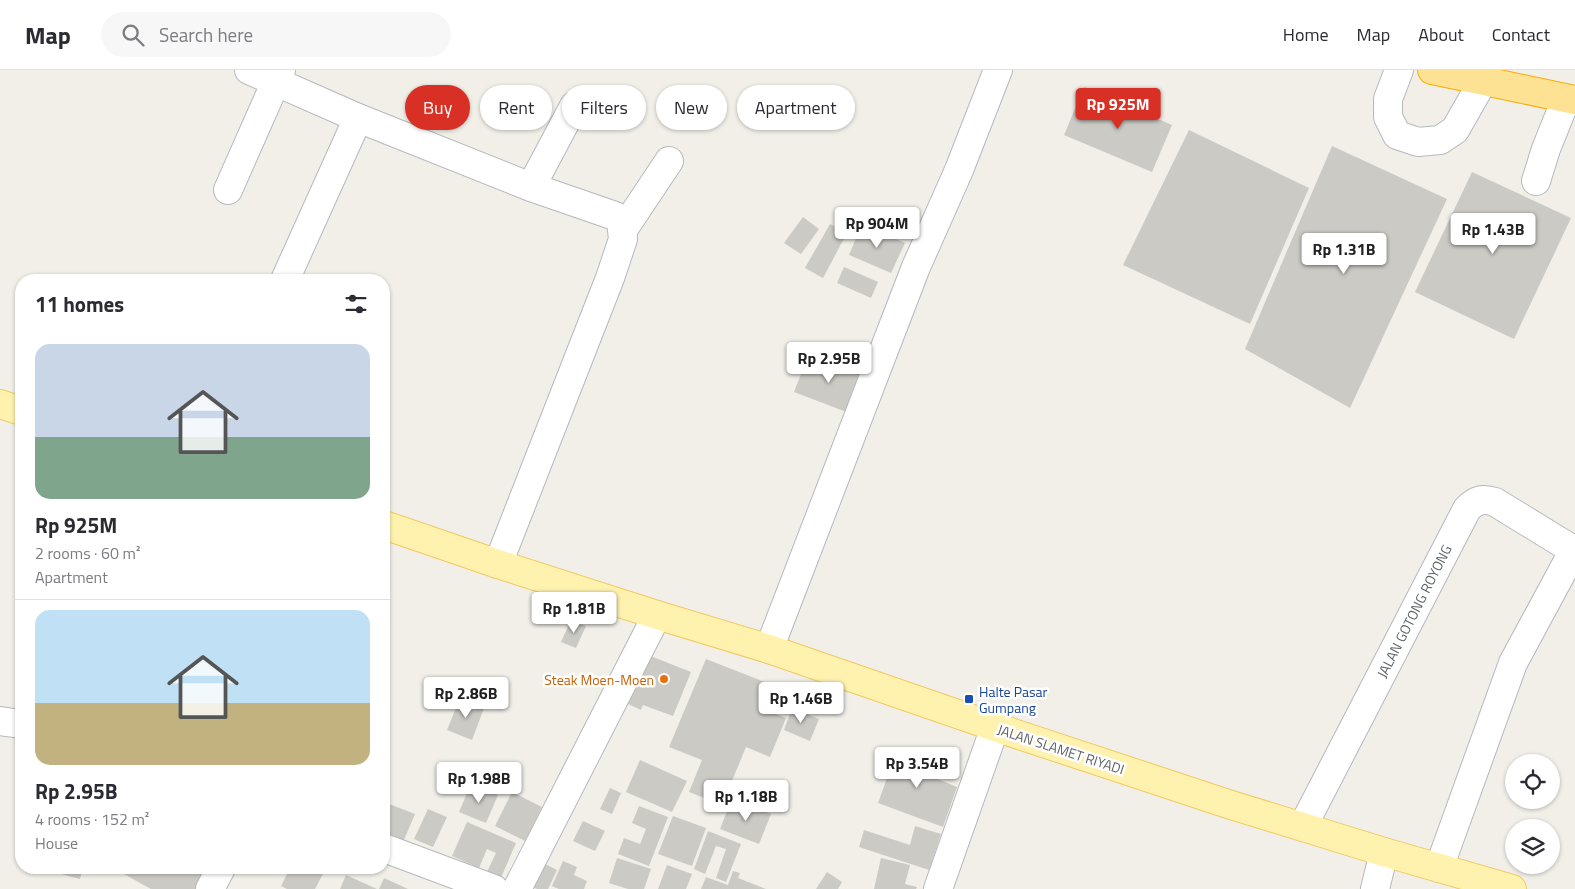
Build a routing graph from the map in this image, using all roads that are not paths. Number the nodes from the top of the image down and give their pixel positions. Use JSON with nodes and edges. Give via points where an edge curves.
{"nodes":[{"id":1,"x":249,"y":70,"type":"edge"},
{"id":2,"x":998,"y":70,"type":"edge"},
{"id":3,"x":1399,"y":70,"type":"edge"},
{"id":4,"x":1432,"y":70,"type":"edge"},
{"id":5,"x":279,"y":76,"type":"edge"},
{"id":6,"x":1483,"y":81,"type":"junction"},
{"id":7,"x":1571,"y":99,"type":"edge"},
{"id":8,"x":358,"y":118,"type":"junction"},
{"id":9,"x":562,"y":129,"type":"edge"},
{"id":10,"x":669,"y":161,"type":"dead end"},
{"id":11,"x":1536,"y":181,"type":"dead end"},
{"id":12,"x":531,"y":187,"type":"junction"},
{"id":13,"x":228,"y":190,"type":"dead end"},
{"id":14,"x":623,"y":230,"type":"junction"},
{"id":15,"x":288,"y":274,"type":"edge"},
{"id":16,"x":0,"y":404,"type":"edge"},
{"id":17,"x":15,"y":409,"type":"edge"},
{"id":18,"x":390,"y":527,"type":"edge"},
{"id":19,"x":1574,"y":551,"type":"edge"},
{"id":20,"x":498,"y":564,"type":"junction"},
{"id":21,"x":657,"y":615,"type":"junction"},
{"id":22,"x":769,"y":649,"type":"junction"},
{"id":23,"x":0,"y":721,"type":"edge"},
{"id":24,"x":15,"y":723,"type":"edge"},
{"id":25,"x":995,"y":727,"type":"junction"},
{"id":26,"x":1303,"y":826,"type":"junction"},
{"id":27,"x":390,"y":850,"type":"edge"},
{"id":28,"x":1384,"y":852,"type":"junction"},
{"id":29,"x":1439,"y":868,"type":"junction"},
{"id":30,"x":218,"y":874,"type":"edge"},
{"id":31,"x":210,"y":889,"type":"edge"},
{"id":32,"x":494,"y":889,"type":"edge"},
{"id":33,"x":517,"y":889,"type":"edge"},
{"id":34,"x":938,"y":889,"type":"edge"},
{"id":35,"x":1374,"y":889,"type":"edge"},
{"id":36,"x":1512,"y":889,"type":"edge"}],
"edges":[{"from":1,"to":5,"type":"street"},
{"from":2,"to":22,"type":"street","via":[[916,267]]},
{"from":3,"to":6,"type":"street","via":[[1388,99],[1388,117],[1397,135],[1418,142],[1440,140],[1455,130]]},
{"from":4,"to":6,"type":"highway"},
{"from":5,"to":8,"type":"street"},
{"from":5,"to":13,"type":"street"},
{"from":6,"to":7,"type":"highway"},
{"from":7,"to":11,"type":"street","via":[[1546,149]]},
{"from":8,"to":12,"type":"street"},
{"from":8,"to":15,"type":"street"},
{"from":9,"to":12,"type":"street"},
{"from":10,"to":14,"type":"street"},
{"from":12,"to":14,"type":"street","via":[[615,216],[621,221]]},
{"from":14,"to":20,"type":"street","via":[[610,278]]},
{"from":16,"to":17,"type":"main road"},
{"from":18,"to":20,"type":"main road","name":"JALAN SLAMET RIYADI"},
{"from":19,"to":26,"type":"street","name":"JALAN GOTONG ROYONG","via":[[1495,502],[1475,501],[1466,509]]},
{"from":19,"to":29,"type":"street","via":[[1513,663]]},
{"from":20,"to":21,"type":"main road","name":"JALAN SLAMET RIYADI"},
{"from":21,"to":22,"type":"main road","name":"JALAN SLAMET RIYADI"},
{"from":21,"to":33,"type":"street"},
{"from":22,"to":25,"type":"main road","name":"JALAN SLAMET RIYADI"},
{"from":23,"to":24,"type":"street"},
{"from":25,"to":26,"type":"main road","name":"JALAN SLAMET RIYADI"},
{"from":25,"to":34,"type":"street"},
{"from":26,"to":28,"type":"main road","name":"JALAN SLAMET RIYADI"},
{"from":27,"to":32,"type":"street"},
{"from":28,"to":29,"type":"main road","name":"JALAN SLAMET RIYADI"},
{"from":28,"to":35,"type":"street"},
{"from":29,"to":36,"type":"main road","name":"JALAN SLAMET RIYADI"},
{"from":30,"to":31,"type":"street"}]}
